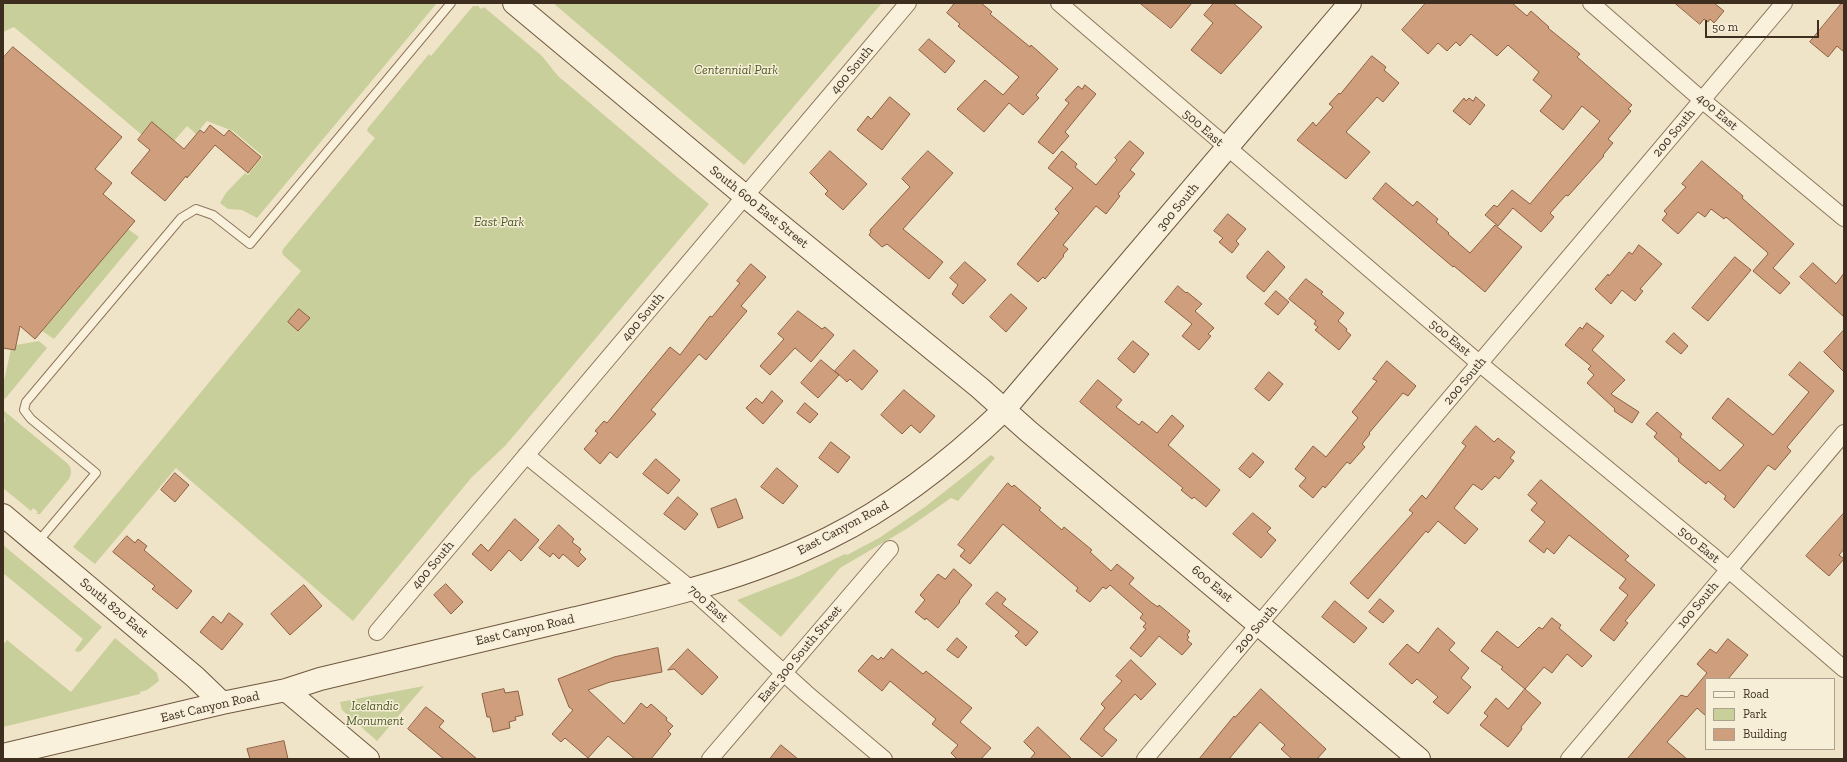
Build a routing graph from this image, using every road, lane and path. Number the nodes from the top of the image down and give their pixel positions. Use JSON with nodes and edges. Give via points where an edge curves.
{"nodes":[{"id":1,"x":451,"y":3,"type":"edge"},
{"id":2,"x":514,"y":3,"type":"edge"},
{"id":3,"x":908,"y":3,"type":"edge"},
{"id":4,"x":1058,"y":3,"type":"edge"},
{"id":5,"x":1350,"y":3,"type":"edge"},
{"id":6,"x":1591,"y":3,"type":"edge"},
{"id":7,"x":1784,"y":3,"type":"edge"},
{"id":8,"x":1702,"y":100,"type":"junction"},
{"id":9,"x":1227,"y":148,"type":"junction"},
{"id":10,"x":745,"y":196,"type":"junction"},
{"id":11,"x":1844,"y":218,"type":"edge"},
{"id":12,"x":1479,"y":363,"type":"junction"},
{"id":13,"x":1004,"y":410,"type":"junction"},
{"id":14,"x":1844,"y":433,"type":"edge"},
{"id":15,"x":526,"y":455,"type":"junction"},
{"id":16,"x":3,"y":515,"type":"edge"},
{"id":17,"x":37,"y":543,"type":"junction"},
{"id":18,"x":890,"y":549,"type":"dead end"},
{"id":19,"x":1728,"y":569,"type":"junction"},
{"id":20,"x":692,"y":590,"type":"junction"},
{"id":21,"x":1260,"y":624,"type":"junction"},
{"id":22,"x":377,"y":632,"type":"dead end"},
{"id":23,"x":1844,"y":669,"type":"edge"},
{"id":24,"x":784,"y":674,"type":"junction"},
{"id":25,"x":286,"y":690,"type":"junction"},
{"id":26,"x":222,"y":703,"type":"junction"},
{"id":27,"x":3,"y":755,"type":"edge"},
{"id":28,"x":368,"y":759,"type":"edge"},
{"id":29,"x":710,"y":759,"type":"edge"},
{"id":30,"x":884,"y":759,"type":"edge"},
{"id":31,"x":1145,"y":759,"type":"edge"},
{"id":32,"x":1418,"y":759,"type":"edge"},
{"id":33,"x":1569,"y":759,"type":"edge"}],
"edges":[{"from":1,"to":17,"type":"lane","via":[[250,244],[213,215],[196,209],[181,218],[26,402],[24,410],[31,419],[96,473]]},
{"from":2,"to":10,"type":"main road","name":"South 600 East Street"},
{"from":3,"to":10,"type":"street","name":"400 South"},
{"from":4,"to":9,"type":"street","name":"500 East"},
{"from":5,"to":9,"type":"main road","name":"300 South"},
{"from":6,"to":8,"type":"street","name":"400 East"},
{"from":7,"to":8,"type":"street","name":"200 South"},
{"from":8,"to":11,"type":"street","name":"400 East"},
{"from":8,"to":12,"type":"street","name":"200 South"},
{"from":9,"to":12,"type":"street","name":"500 East"},
{"from":9,"to":13,"type":"main road","name":"300 South"},
{"from":10,"to":13,"type":"main road","name":"South 600 East Street"},
{"from":10,"to":15,"type":"street","name":"400 South"},
{"from":12,"to":19,"type":"street","name":"500 East"},
{"from":12,"to":21,"type":"street","name":"200 South"},
{"from":13,"to":20,"type":"main road","name":"East Canyon Road","via":[[941,466],[859,522],[774,563]]},
{"from":13,"to":21,"type":"main road","name":"600 East"},
{"from":14,"to":19,"type":"street","name":"100 South"},
{"from":15,"to":20,"type":"street","name":"700 East"},
{"from":15,"to":22,"type":"street","name":"400 South"},
{"from":16,"to":17,"type":"main road","name":"South 820 East"},
{"from":17,"to":26,"type":"main road","name":"South 820 East","via":[[195,677]]},
{"from":18,"to":24,"type":"street","name":"East 300 South Street"},
{"from":19,"to":23,"type":"street","name":"500 East"},
{"from":19,"to":33,"type":"street","name":"100 South"},
{"from":20,"to":24,"type":"street","name":"700 East"},
{"from":20,"to":25,"type":"main road","name":"East Canyon Road","via":[[320,678]]},
{"from":21,"to":31,"type":"street","name":"200 South"},
{"from":21,"to":32,"type":"main road","name":"600 East"},
{"from":24,"to":29,"type":"street","name":"East 300 South Street"},
{"from":24,"to":30,"type":"street","name":"700 East"},
{"from":25,"to":26,"type":"main road","name":"East Canyon Road"},
{"from":25,"to":28,"type":"main road"},
{"from":26,"to":27,"type":"main road","name":"East Canyon Road"}]}
